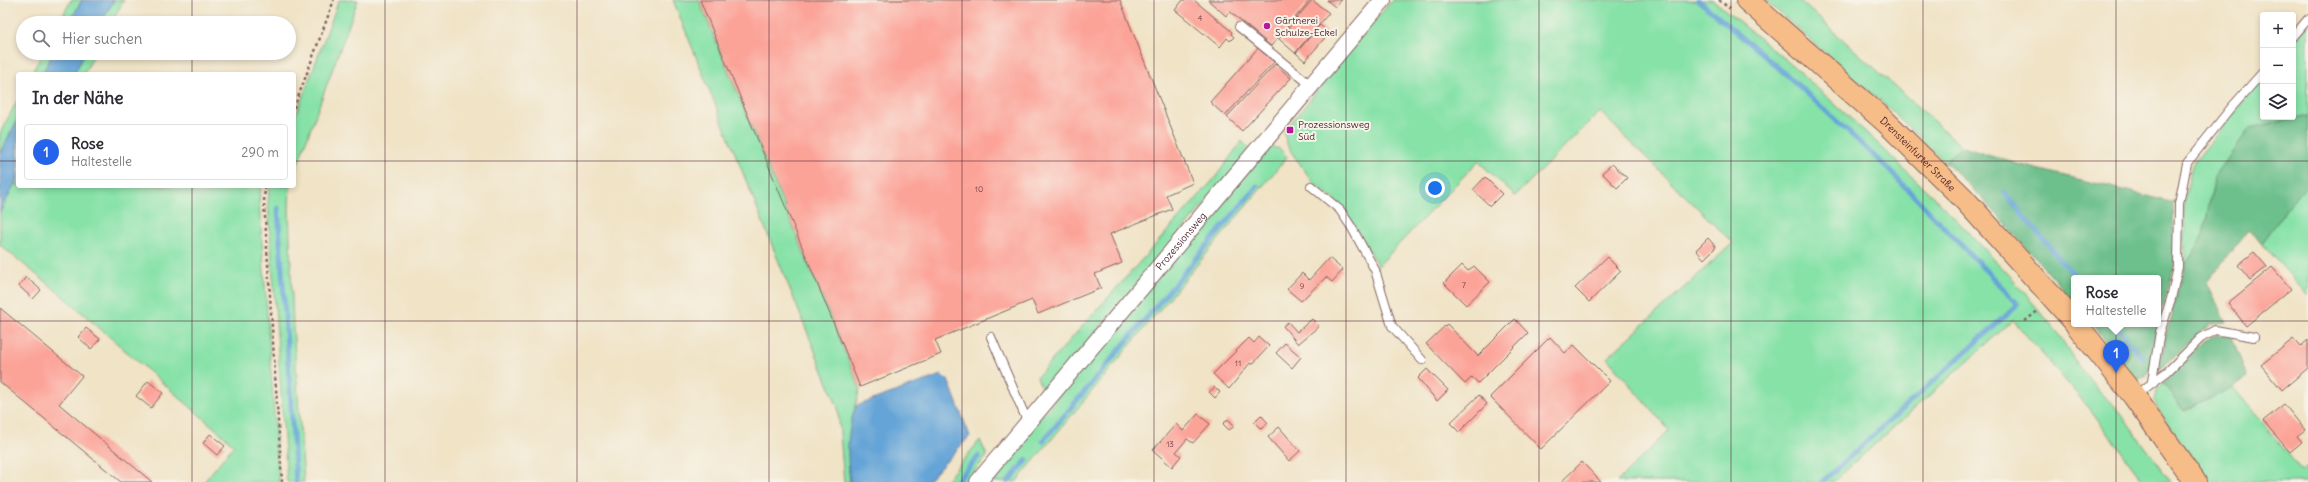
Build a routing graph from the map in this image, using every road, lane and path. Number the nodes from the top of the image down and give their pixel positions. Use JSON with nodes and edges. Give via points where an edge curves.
{"nodes":[{"id":1,"x":334,"y":0,"type":"edge"},
{"id":2,"x":1383,"y":0,"type":"edge"},
{"id":3,"x":1718,"y":0,"type":"edge"},
{"id":4,"x":1741,"y":7,"type":"edge"},
{"id":5,"x":2308,"y":19,"type":"edge"},
{"id":6,"x":1239,"y":27,"type":"dead end"},
{"id":7,"x":2296,"y":33,"type":"edge"},
{"id":8,"x":2260,"y":75,"type":"edge"},
{"id":9,"x":1312,"y":86,"type":"junction"},
{"id":10,"x":296,"y":103,"type":"edge"},
{"id":11,"x":1311,"y":186,"type":"dead end"},
{"id":12,"x":265,"y":188,"type":"edge"},
{"id":13,"x":2071,"y":318,"type":"edge"},
{"id":14,"x":2078,"y":327,"type":"edge"},
{"id":15,"x":991,"y":337,"type":"dead end"},
{"id":16,"x":2254,"y":337,"type":"dead end"},
{"id":17,"x":1422,"y":360,"type":"dead end"},
{"id":18,"x":2152,"y":381,"type":"junction"},
{"id":19,"x":2134,"y":396,"type":"junction"},
{"id":20,"x":1028,"y":423,"type":"junction"},
{"id":21,"x":282,"y":482,"type":"edge"},
{"id":22,"x":978,"y":482,"type":"edge"},
{"id":23,"x":2195,"y":482,"type":"edge"}],
"edges":[{"from":1,"to":10,"type":"path"},
{"from":2,"to":9,"type":"street","name":"Prozessionsweg"},
{"from":3,"to":4,"type":"path"},
{"from":4,"to":13,"type":"main road","name":"Drensteinfurter Straße","via":[[1886,122],[1963,198]]},
{"from":5,"to":7,"type":"lane"},
{"from":6,"to":9,"type":"lane"},
{"from":8,"to":18,"type":"lane","via":[[2187,163],[2179,204],[2178,268],[2160,332]]},
{"from":9,"to":20,"type":"street","name":"Prozessionsweg"},
{"from":11,"to":17,"type":"lane","via":[[1340,210],[1352,228],[1374,270],[1392,326]]},
{"from":12,"to":21,"type":"path"},
{"from":14,"to":19,"type":"main road"},
{"from":15,"to":20,"type":"lane"},
{"from":16,"to":18,"type":"lane","via":[[2215,330],[2201,338],[2168,371]]},
{"from":18,"to":19,"type":"lane"},
{"from":19,"to":23,"type":"main road"},
{"from":20,"to":22,"type":"street","name":"Prozessionsweg"}]}
